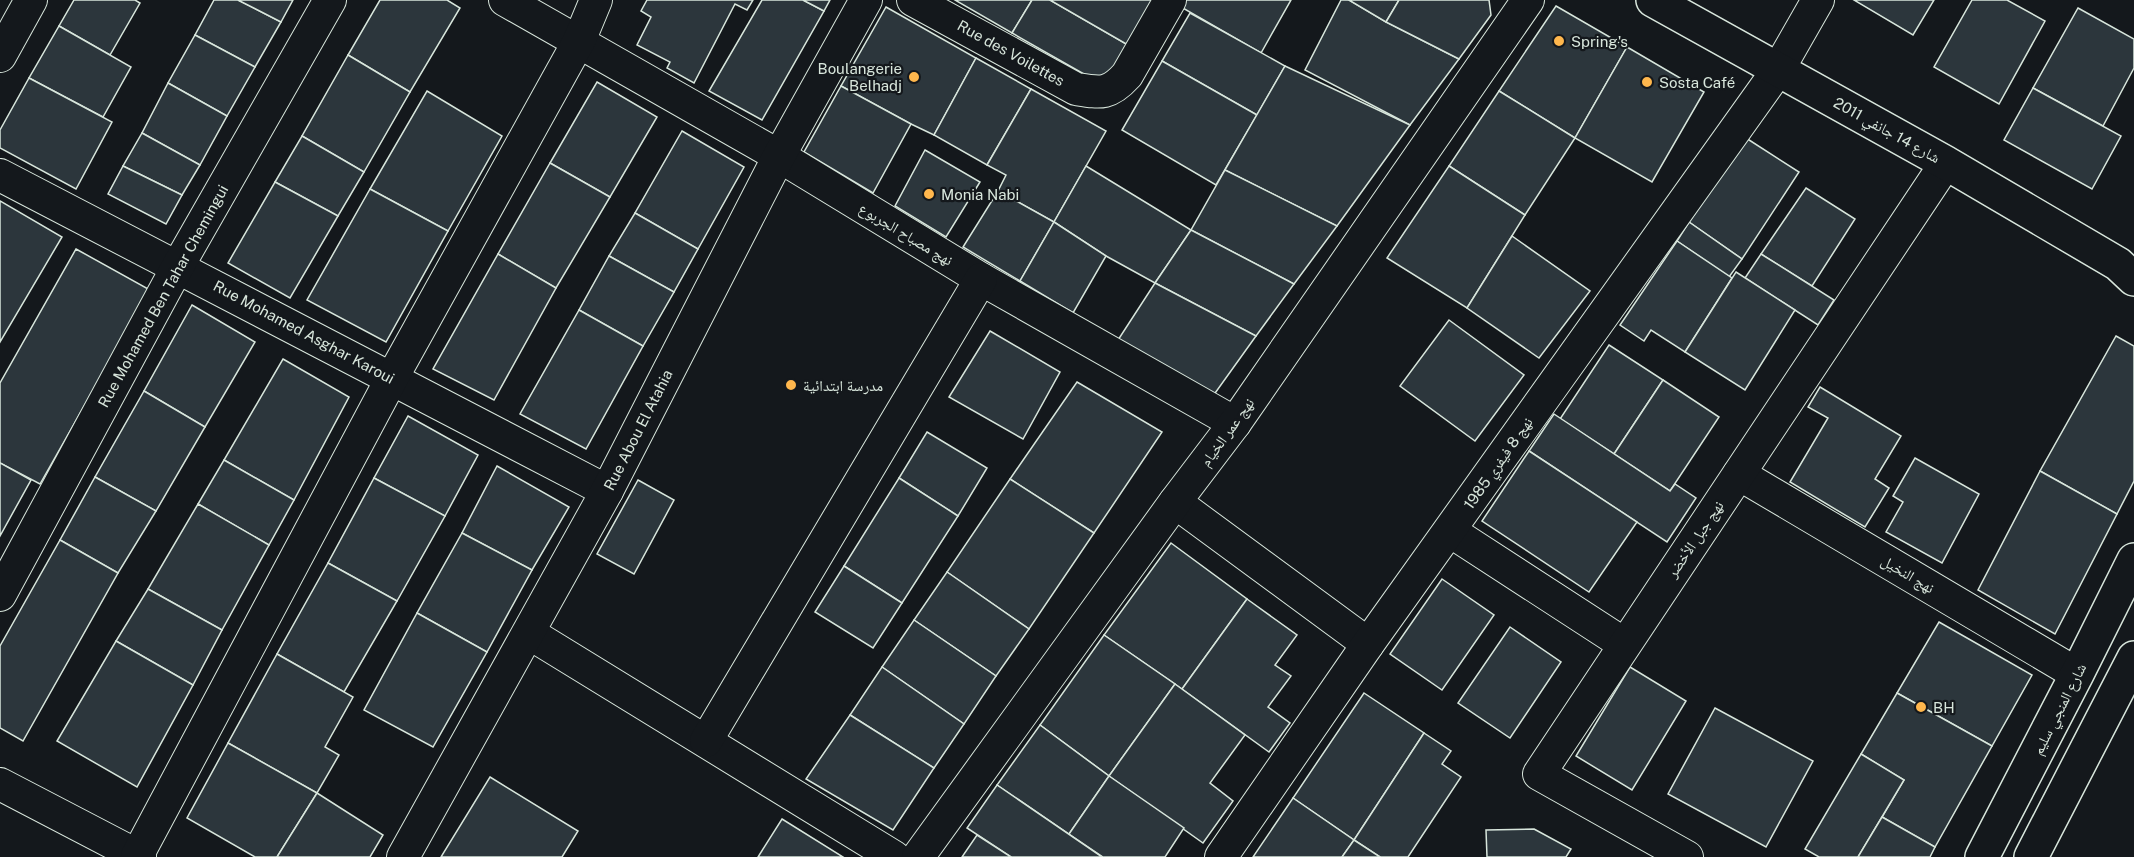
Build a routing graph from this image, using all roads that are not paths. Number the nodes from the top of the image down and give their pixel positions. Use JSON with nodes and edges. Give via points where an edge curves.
{"nodes":[{"id":1,"x":31,"y":0,"type":"edge"},
{"id":2,"x":330,"y":0,"type":"edge"},
{"id":3,"x":505,"y":0,"type":"edge"},
{"id":4,"x":596,"y":0,"type":"edge"},
{"id":5,"x":866,"y":0,"type":"edge"},
{"id":6,"x":913,"y":0,"type":"edge"},
{"id":7,"x":1170,"y":0,"type":"edge"},
{"id":8,"x":1528,"y":0,"type":"edge"},
{"id":9,"x":1653,"y":0,"type":"edge"},
{"id":10,"x":1818,"y":0,"type":"edge"},
{"id":11,"x":579,"y":41,"type":"junction"},
{"id":12,"x":0,"y":56,"type":"edge"},
{"id":13,"x":1778,"y":70,"type":"junction"},
{"id":14,"x":779,"y":156,"type":"junction"},
{"id":15,"x":1946,"y":164,"type":"junction"},
{"id":16,"x":0,"y":175,"type":"edge"},
{"id":17,"x":178,"y":266,"type":"junction"},
{"id":18,"x":2129,"y":270,"type":"edge"},
{"id":19,"x":981,"y":279,"type":"junction"},
{"id":20,"x":392,"y":378,"type":"junction"},
{"id":21,"x":1235,"y":423,"type":"junction"},
{"id":22,"x":1739,"y":474,"type":"junction"},
{"id":23,"x":607,"y":491,"type":"junction"},
{"id":24,"x":1175,"y":502,"type":"junction"},
{"id":25,"x":1450,"y":531,"type":"junction"},
{"id":26,"x":2134,"y":560,"type":"edge"},
{"id":27,"x":0,"y":595,"type":"edge"},
{"id":28,"x":529,"y":633,"type":"junction"},
{"id":29,"x":1368,"y":644,"type":"junction"},
{"id":30,"x":1624,"y":644,"type":"junction"},
{"id":31,"x":2134,"y":658,"type":"edge"},
{"id":32,"x":2077,"y":674,"type":"junction"},
{"id":33,"x":706,"y":741,"type":"junction"},
{"id":34,"x":0,"y":784,"type":"edge"},
{"id":35,"x":139,"y":856,"type":"edge"},
{"id":36,"x":404,"y":857,"type":"edge"},
{"id":37,"x":894,"y":857,"type":"edge"},
{"id":38,"x":918,"y":857,"type":"edge"},
{"id":39,"x":1221,"y":857,"type":"edge"},
{"id":40,"x":1687,"y":857,"type":"edge"},
{"id":41,"x":1982,"y":857,"type":"edge"},
{"id":42,"x":2031,"y":857,"type":"edge"}],
"edges":[{"from":1,"to":12,"type":"street"},
{"from":2,"to":17,"type":"street","name":"Rue Mohamed Ben Tahar Chemingui"},
{"from":3,"to":11,"type":"street"},
{"from":4,"to":11,"type":"street"},
{"from":5,"to":14,"type":"street","name":"Rue Abou El Atahia"},
{"from":6,"to":7,"type":"street","name":"Rue des Voilettes","via":[[1076,89],[1097,92],[1108,91],[1127,75]]},
{"from":8,"to":21,"type":"street","name":"نهج عمر الخيام"},
{"from":9,"to":13,"type":"main road","name":"شارع 14 جانفي 2011"},
{"from":10,"to":13,"type":"street","name":"نهج 8 فيفري 1985"},
{"from":11,"to":14,"type":"street","name":"نهج مصباح الجربوع"},
{"from":11,"to":20,"type":"street"},
{"from":13,"to":15,"type":"main road","name":"شارع 14 جانفي 2011"},
{"from":13,"to":25,"type":"street","name":"نهج 8 فيفري 1985"},
{"from":14,"to":19,"type":"street","name":"نهج مصباح الجربوع"},
{"from":14,"to":23,"type":"street","name":"Rue Abou El Atahia"},
{"from":15,"to":18,"type":"main road","name":"شارع 14 جانفي 2011"},
{"from":15,"to":22,"type":"street","name":"نهج جبل الأخضر"},
{"from":16,"to":17,"type":"street","name":"Rue Mohamed Asghar Karoui"},
{"from":17,"to":20,"type":"street","name":"Rue Mohamed Asghar Karoui"},
{"from":17,"to":27,"type":"street","name":"Rue Mohamed Ben Tahar Chemingui"},
{"from":19,"to":21,"type":"street","name":"نهج مصباح الجربوع"},
{"from":19,"to":33,"type":"street"},
{"from":20,"to":23,"type":"street","name":"Rue Mohamed Asghar Karoui"},
{"from":20,"to":35,"type":"street"},
{"from":21,"to":24,"type":"street","name":"نهج عمر الخيام"},
{"from":22,"to":30,"type":"street","name":"نهج جبل الأخضر"},
{"from":22,"to":32,"type":"street","name":"نهج النخيل"},
{"from":23,"to":28,"type":"street","name":"Rue Abou El Atahia"},
{"from":24,"to":29,"type":"street"},
{"from":24,"to":38,"type":"street","name":"نهج عمر الخيام"},
{"from":25,"to":29,"type":"street","name":"نهج 8 فيفري 1985"},
{"from":25,"to":30,"type":"street"},
{"from":26,"to":32,"type":"main road","name":"شارع المنجي سليم"},
{"from":28,"to":33,"type":"street"},
{"from":28,"to":36,"type":"street","name":"Rue Abou El Atahia"},
{"from":29,"to":39,"type":"street","name":"نهج 8 فيفري 1985"},
{"from":30,"to":40,"type":"street","name":"نهج جبل الأخضر","via":[[1539,774]]},
{"from":31,"to":42,"type":"main road"},
{"from":32,"to":41,"type":"main road","name":"شارع المنجي سليم"},
{"from":33,"to":37,"type":"street"},
{"from":34,"to":35,"type":"street"}]}
